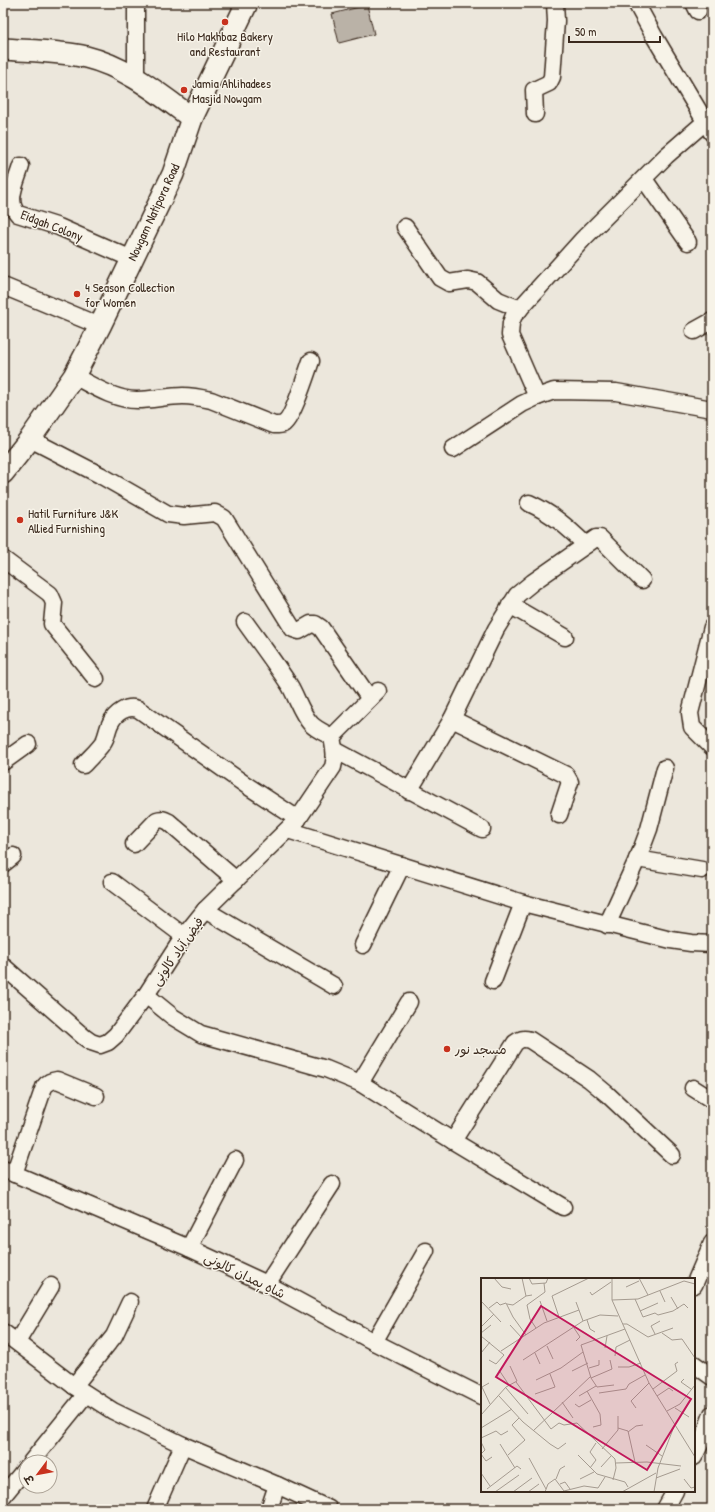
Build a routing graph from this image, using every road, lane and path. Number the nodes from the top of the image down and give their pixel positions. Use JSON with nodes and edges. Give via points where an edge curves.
{"nodes":[{"id":1,"x":136,"y":3,"type":"edge"},
{"id":2,"x":555,"y":3,"type":"edge"},
{"id":3,"x":636,"y":3,"type":"edge"},
{"id":4,"x":250,"y":4,"type":"edge"},
{"id":5,"x":3,"y":49,"type":"edge"},
{"id":6,"x":136,"y":77,"type":"junction"},
{"id":7,"x":535,"y":114,"type":"dead end"},
{"id":8,"x":192,"y":118,"type":"junction"},
{"id":9,"x":709,"y":128,"type":"edge"},
{"id":10,"x":21,"y":166,"type":"dead end"},
{"id":11,"x":644,"y":179,"type":"junction"},
{"id":12,"x":405,"y":227,"type":"dead end"},
{"id":13,"x":688,"y":242,"type":"dead end"},
{"id":14,"x":132,"y":260,"type":"junction"},
{"id":15,"x":3,"y":286,"type":"edge"},
{"id":16,"x":520,"y":309,"type":"junction"},
{"id":17,"x":712,"y":321,"type":"edge"},
{"id":18,"x":100,"y":326,"type":"junction"},
{"id":19,"x":694,"y":331,"type":"dead end"},
{"id":20,"x":311,"y":361,"type":"dead end"},
{"id":21,"x":74,"y":376,"type":"junction"},
{"id":22,"x":537,"y":396,"type":"junction"},
{"id":23,"x":712,"y":409,"type":"edge"},
{"id":24,"x":30,"y":439,"type":"junction"},
{"id":25,"x":453,"y":449,"type":"dead end"},
{"id":26,"x":3,"y":473,"type":"edge"},
{"id":27,"x":528,"y":503,"type":"dead end"},
{"id":28,"x":586,"y":545,"type":"junction"},
{"id":29,"x":3,"y":559,"type":"edge"},
{"id":30,"x":642,"y":580,"type":"dead end"},
{"id":31,"x":510,"y":605,"type":"junction"},
{"id":32,"x":245,"y":622,"type":"dead end"},
{"id":33,"x":712,"y":627,"type":"edge"},
{"id":34,"x":565,"y":637,"type":"dead end"},
{"id":35,"x":96,"y":679,"type":"dead end"},
{"id":36,"x":452,"y":719,"type":"junction"},
{"id":37,"x":334,"y":743,"type":"junction"},
{"id":38,"x":28,"y":744,"type":"dead end"},
{"id":39,"x":712,"y":747,"type":"edge"},
{"id":40,"x":3,"y":762,"type":"edge"},
{"id":41,"x":83,"y":764,"type":"dead end"},
{"id":42,"x":665,"y":768,"type":"dead end"},
{"id":43,"x":409,"y":790,"type":"junction"},
{"id":44,"x":559,"y":815,"type":"dead end"},
{"id":45,"x":293,"y":824,"type":"junction"},
{"id":46,"x":482,"y":829,"type":"dead end"},
{"id":47,"x":134,"y":844,"type":"dead end"},
{"id":48,"x":637,"y":859,"type":"junction"},
{"id":49,"x":402,"y":866,"type":"junction"},
{"id":50,"x":702,"y":870,"type":"dead end"},
{"id":51,"x":236,"y":880,"type":"junction"},
{"id":52,"x":112,"y":882,"type":"dead end"},
{"id":53,"x":523,"y":903,"type":"junction"},
{"id":54,"x":205,"y":910,"type":"junction"},
{"id":55,"x":607,"y":924,"type":"junction"},
{"id":56,"x":184,"y":936,"type":"junction"},
{"id":57,"x":712,"y":944,"type":"edge"},
{"id":58,"x":363,"y":945,"type":"dead end"},
{"id":59,"x":3,"y":966,"type":"edge"},
{"id":60,"x":493,"y":981,"type":"dead end"},
{"id":61,"x":334,"y":986,"type":"dead end"},
{"id":62,"x":146,"y":995,"type":"junction"},
{"id":63,"x":409,"y":1002,"type":"dead end"},
{"id":64,"x":360,"y":1083,"type":"junction"},
{"id":65,"x":693,"y":1088,"type":"dead end"},
{"id":66,"x":96,"y":1096,"type":"dead end"},
{"id":67,"x":712,"y":1100,"type":"edge"},
{"id":68,"x":453,"y":1141,"type":"junction"},
{"id":69,"x":672,"y":1155,"type":"dead end"},
{"id":70,"x":235,"y":1160,"type":"dead end"},
{"id":71,"x":8,"y":1171,"type":"edge"},
{"id":72,"x":332,"y":1184,"type":"dead end"},
{"id":73,"x":563,"y":1207,"type":"dead end"},
{"id":74,"x":712,"y":1242,"type":"edge"},
{"id":75,"x":190,"y":1248,"type":"junction"},
{"id":76,"x":426,"y":1250,"type":"dead end"},
{"id":77,"x":695,"y":1283,"type":"edge"},
{"id":78,"x":267,"y":1284,"type":"junction"},
{"id":79,"x":51,"y":1286,"type":"dead end"},
{"id":80,"x":130,"y":1302,"type":"dead end"},
{"id":81,"x":3,"y":1332,"type":"edge"},
{"id":82,"x":17,"y":1342,"type":"junction"},
{"id":83,"x":374,"y":1342,"type":"junction"},
{"id":84,"x":695,"y":1365,"type":"edge"},
{"id":85,"x":712,"y":1377,"type":"edge"},
{"id":86,"x":80,"y":1390,"type":"junction"},
{"id":87,"x":481,"y":1396,"type":"dead end"},
{"id":88,"x":712,"y":1414,"type":"edge"},
{"id":89,"x":183,"y":1445,"type":"junction"},
{"id":90,"x":36,"y":1454,"type":"edge"},
{"id":91,"x":695,"y":1455,"type":"edge"},
{"id":92,"x":18,"y":1478,"type":"edge"},
{"id":93,"x":277,"y":1485,"type":"junction"},
{"id":94,"x":674,"y":1492,"type":"edge"},
{"id":95,"x":3,"y":1496,"type":"edge"},
{"id":96,"x":322,"y":1507,"type":"edge"},
{"id":97,"x":155,"y":1509,"type":"edge"},
{"id":98,"x":269,"y":1509,"type":"edge"},
{"id":99,"x":665,"y":1509,"type":"edge"}],
"edges":[{"from":1,"to":6,"type":"street"},
{"from":2,"to":7,"type":"street","via":[[552,77],[549,82],[534,90]]},
{"from":3,"to":9,"type":"street"},
{"from":4,"to":8,"type":"main road","name":"Nowgam Natipora Road"},
{"from":5,"to":6,"type":"main road","via":[[86,57]]},
{"from":6,"to":8,"type":"main road"},
{"from":8,"to":14,"type":"main road","name":"Nowgam Natipora Road","via":[[173,174]]},
{"from":9,"to":11,"type":"street","via":[[666,156]]},
{"from":10,"to":14,"type":"street","name":"Eidgah Colony","via":[[11,201],[18,214],[59,227]]},
{"from":11,"to":13,"type":"street"},
{"from":11,"to":16,"type":"street","via":[[583,239]]},
{"from":12,"to":16,"type":"street","via":[[440,278],[449,283],[468,280],[477,282],[498,300]]},
{"from":14,"to":18,"type":"main road","name":"Nowgam Natipora Road"},
{"from":15,"to":18,"type":"street"},
{"from":16,"to":22,"type":"street","via":[[514,315],[510,335]]},
{"from":17,"to":19,"type":"street"},
{"from":18,"to":21,"type":"main road","name":"Nowgam Natipora Road"},
{"from":20,"to":21,"type":"street","via":[[291,416],[284,424],[278,425],[200,398],[124,398]]},
{"from":21,"to":24,"type":"main road","name":"Nowgam Natipora Road"},
{"from":22,"to":23,"type":"street","via":[[554,392],[616,392]]},
{"from":22,"to":25,"type":"street"},
{"from":24,"to":26,"type":"main road","name":"Nowgam Natipora Road"},
{"from":24,"to":37,"type":"street","via":[[168,514],[184,516],[215,513],[224,518],[293,629],[299,631],[311,624],[321,628],[374,695]]},
{"from":27,"to":28,"type":"street","via":[[556,518]]},
{"from":28,"to":30,"type":"street","via":[[600,538]]},
{"from":28,"to":31,"type":"street","via":[[532,582]]},
{"from":29,"to":35,"type":"street","via":[[50,594],[54,603],[52,624]]},
{"from":31,"to":34,"type":"street"},
{"from":31,"to":36,"type":"street"},
{"from":32,"to":37,"type":"street","via":[[285,679],[304,714]]},
{"from":33,"to":39,"type":"street","via":[[690,714],[692,726]]},
{"from":36,"to":43,"type":"street"},
{"from":36,"to":44,"type":"street","via":[[566,775],[570,782]]},
{"from":37,"to":43,"type":"street"},
{"from":37,"to":45,"type":"street","name":"فیض آباد کالونی","via":[[335,759],[332,767]]},
{"from":38,"to":40,"type":"street"},
{"from":41,"to":45,"type":"street","via":[[105,739],[114,717],[123,710],[133,707],[246,784]]},
{"from":42,"to":48,"type":"street","via":[[649,829]]},
{"from":43,"to":46,"type":"street"},
{"from":45,"to":49,"type":"street"},
{"from":45,"to":51,"type":"street","name":"فیض آباد کالونی"},
{"from":47,"to":51,"type":"street","via":[[162,818]]},
{"from":48,"to":50,"type":"street"},
{"from":48,"to":55,"type":"street"},
{"from":49,"to":53,"type":"street"},
{"from":49,"to":58,"type":"street"},
{"from":51,"to":54,"type":"street","name":"فیض آباد کالونی"},
{"from":52,"to":56,"type":"street"},
{"from":53,"to":55,"type":"street"},
{"from":53,"to":60,"type":"street"},
{"from":54,"to":56,"type":"street","name":"فیض آباد کالونی"},
{"from":54,"to":61,"type":"street"},
{"from":55,"to":57,"type":"street","via":[[671,940]]},
{"from":56,"to":62,"type":"street","name":"فیض آباد کالونی"},
{"from":59,"to":62,"type":"street","name":"فیض آباد کالونی","via":[[84,1037],[100,1045],[116,1035]]},
{"from":62,"to":64,"type":"street","via":[[173,1017],[201,1034],[326,1070]]},
{"from":63,"to":64,"type":"street"},
{"from":64,"to":68,"type":"street"},
{"from":65,"to":67,"type":"street"},
{"from":66,"to":71,"type":"street","via":[[57,1080],[46,1084]]},
{"from":68,"to":69,"type":"street","via":[[515,1043],[524,1038],[589,1079]]},
{"from":68,"to":73,"type":"street"},
{"from":70,"to":75,"type":"street"},
{"from":71,"to":75,"type":"street","name":"شاہِ ہمدان کالونی"},
{"from":72,"to":78,"type":"street"},
{"from":74,"to":77,"type":"street"},
{"from":75,"to":78,"type":"street","name":"شاہِ ہمدان کالونی"},
{"from":76,"to":83,"type":"street"},
{"from":78,"to":83,"type":"street","name":"شاہِ ہمدان کالونی"},
{"from":79,"to":82,"type":"street"},
{"from":80,"to":86,"type":"street","via":[[114,1336]]},
{"from":81,"to":82,"type":"street"},
{"from":82,"to":86,"type":"street"},
{"from":83,"to":87,"type":"street","name":"شاہِ ہمدان کالونی"},
{"from":84,"to":85,"type":"street"},
{"from":86,"to":89,"type":"street","via":[[130,1420]]},
{"from":86,"to":90,"type":"street"},
{"from":88,"to":91,"type":"street"},
{"from":89,"to":93,"type":"street"},
{"from":89,"to":97,"type":"street"},
{"from":92,"to":95,"type":"street"},
{"from":93,"to":96,"type":"street"},
{"from":93,"to":98,"type":"street"},
{"from":94,"to":99,"type":"street"}]}
